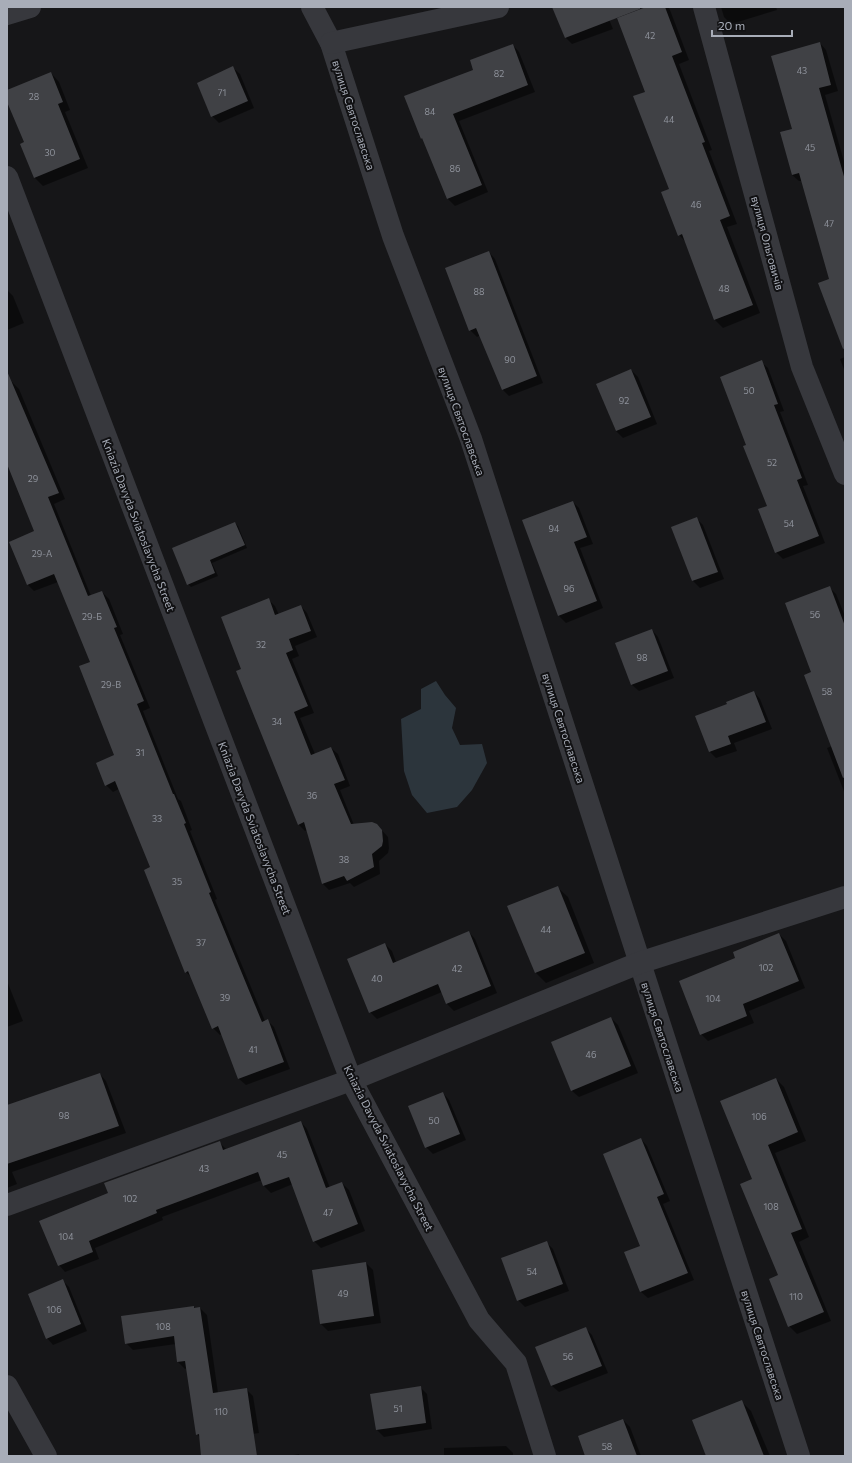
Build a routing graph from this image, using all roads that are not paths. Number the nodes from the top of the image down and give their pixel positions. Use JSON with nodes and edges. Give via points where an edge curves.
{"nodes":[{"id":1,"x":30,"y":7,"type":"edge"},
{"id":2,"x":312,"y":7,"type":"edge"},
{"id":3,"x":498,"y":7,"type":"edge"},
{"id":4,"x":704,"y":7,"type":"edge"},
{"id":5,"x":7,"y":14,"type":"edge"},
{"id":6,"x":331,"y":43,"type":"junction"},
{"id":7,"x":7,"y":177,"type":"edge"},
{"id":8,"x":845,"y":474,"type":"edge"},
{"id":9,"x":845,"y":897,"type":"edge"},
{"id":10,"x":639,"y":963,"type":"junction"},
{"id":11,"x":351,"y":1080,"type":"junction"},
{"id":12,"x":7,"y":1205,"type":"edge"},
{"id":13,"x":7,"y":1386,"type":"edge"},
{"id":14,"x":46,"y":1456,"type":"edge"},
{"id":15,"x":545,"y":1456,"type":"edge"},
{"id":16,"x":799,"y":1456,"type":"edge"}],
"edges":[{"from":1,"to":5,"type":"street"},
{"from":2,"to":6,"type":"street","name":"вулиця Святославська"},
{"from":3,"to":6,"type":"street"},
{"from":4,"to":8,"type":"street","name":"вулиця Ольговичів","via":[[802,367]]},
{"from":6,"to":10,"type":"street","name":"вулиця Святославська","via":[[393,236],[471,439]]},
{"from":7,"to":11,"type":"street","name":"Kniazia Davyda Sviatoslavycha Street"},
{"from":9,"to":10,"type":"street"},
{"from":10,"to":11,"type":"street"},
{"from":10,"to":16,"type":"street","name":"вулиця Святославська"},
{"from":11,"to":12,"type":"street"},
{"from":11,"to":15,"type":"street","name":"Kniazia Davyda Sviatoslavycha Street","via":[[479,1320],[516,1363]]},
{"from":13,"to":14,"type":"street"}]}
